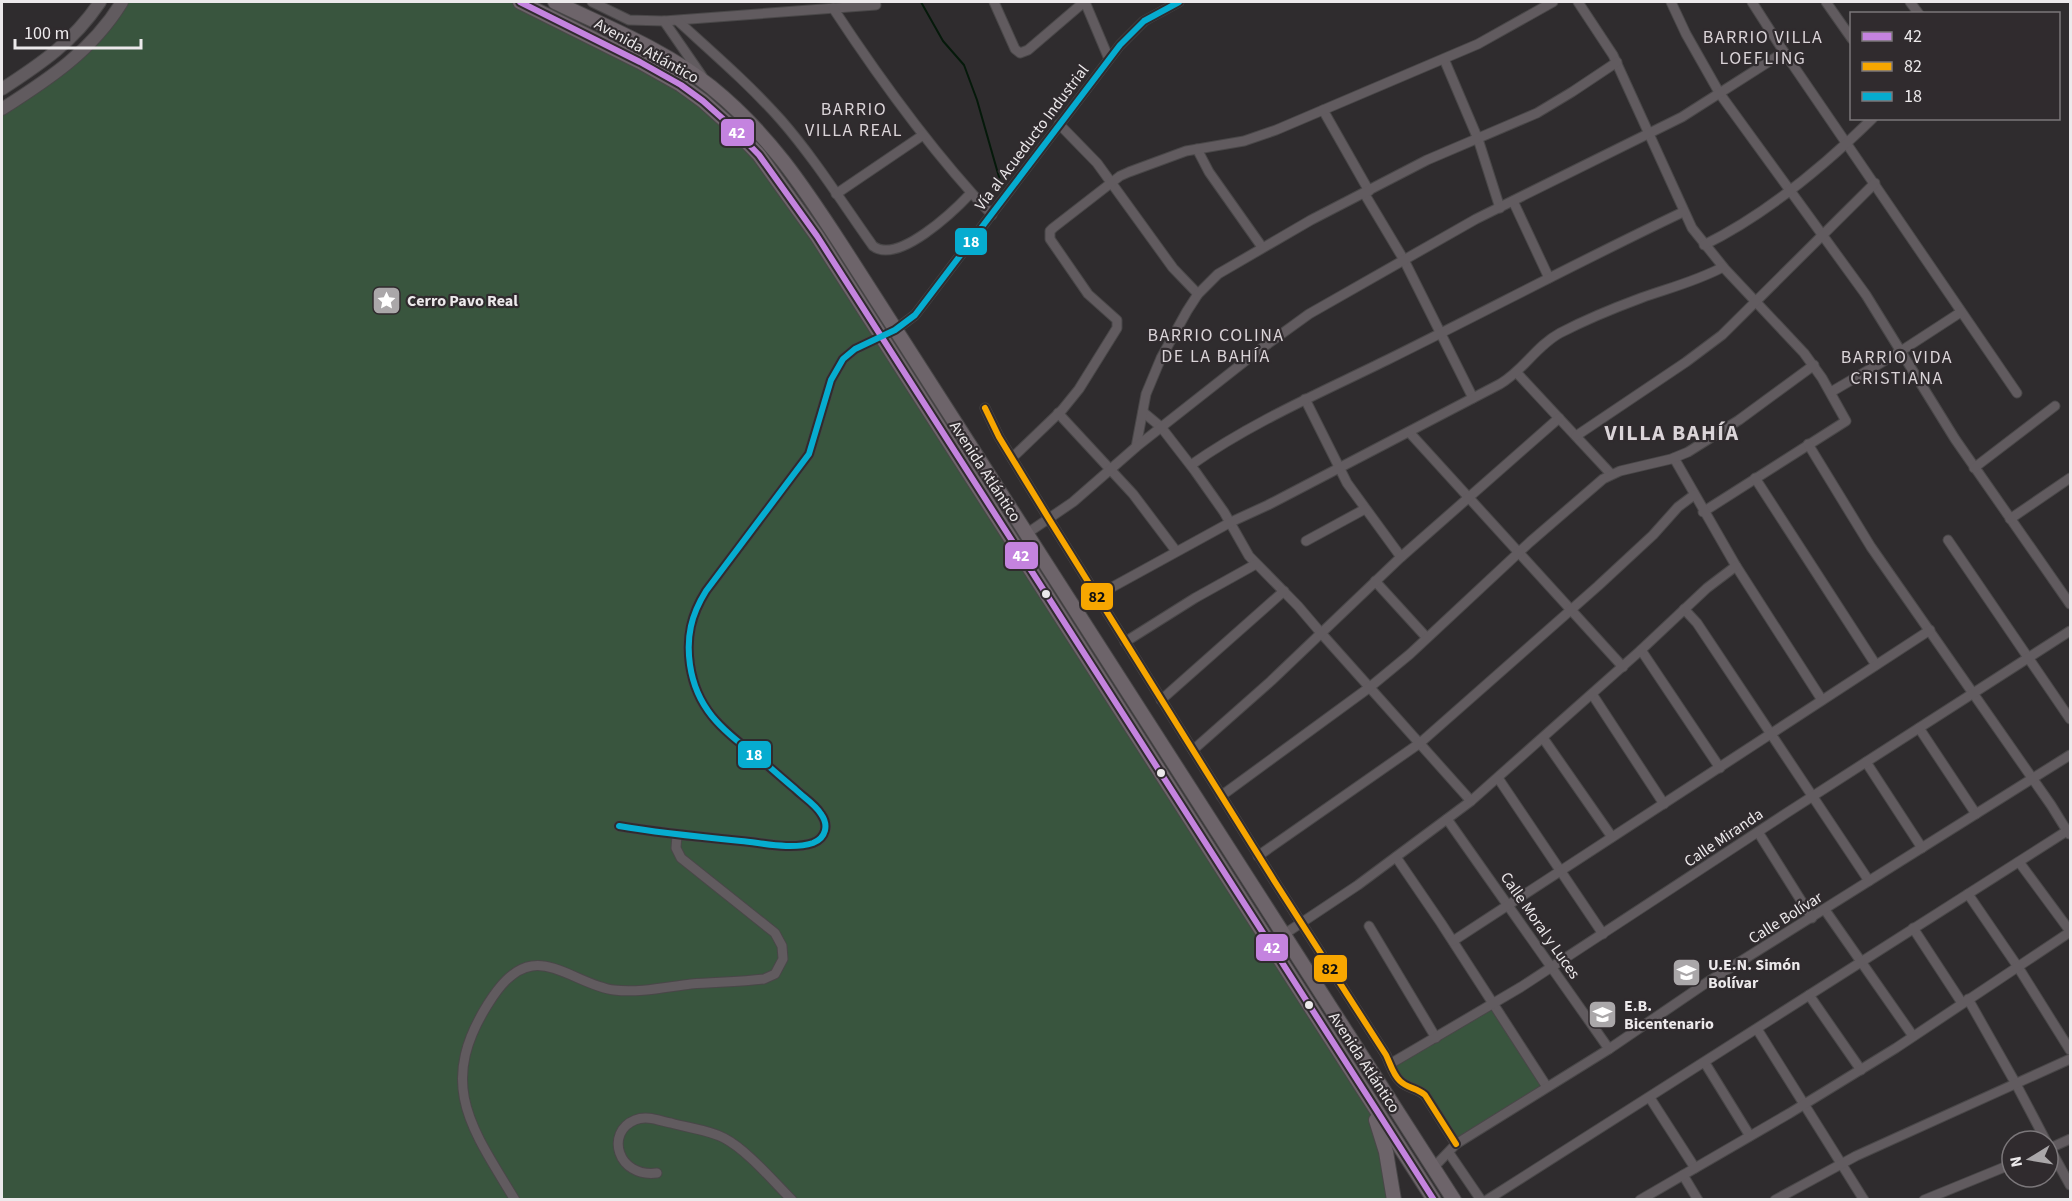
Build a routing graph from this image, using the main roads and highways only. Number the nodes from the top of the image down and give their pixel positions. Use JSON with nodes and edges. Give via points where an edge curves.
{"nodes":[{"id":1,"x":520,"y":2,"type":"edge"},
{"id":2,"x":555,"y":2,"type":"edge"},
{"id":3,"x":1362,"y":1088,"type":"junction"},
{"id":4,"x":1394,"y":1200,"type":"edge"},
{"id":5,"x":1434,"y":1200,"type":"edge"},
{"id":6,"x":1454,"y":1200,"type":"edge"}],
"edges":[{"from":1,"to":3,"type":"main road","name":"Avenida Atlántico","via":[[663,74],[692,93],[724,119],[781,183]]},
{"from":2,"to":6,"type":"main road","name":"Avenida Atlántico","via":[[668,58],[711,87],[760,132],[788,165]]},
{"from":3,"to":4,"type":"main road","via":[[1380,1131]]},
{"from":3,"to":5,"type":"main road","name":"Avenida Atlántico"}]}
